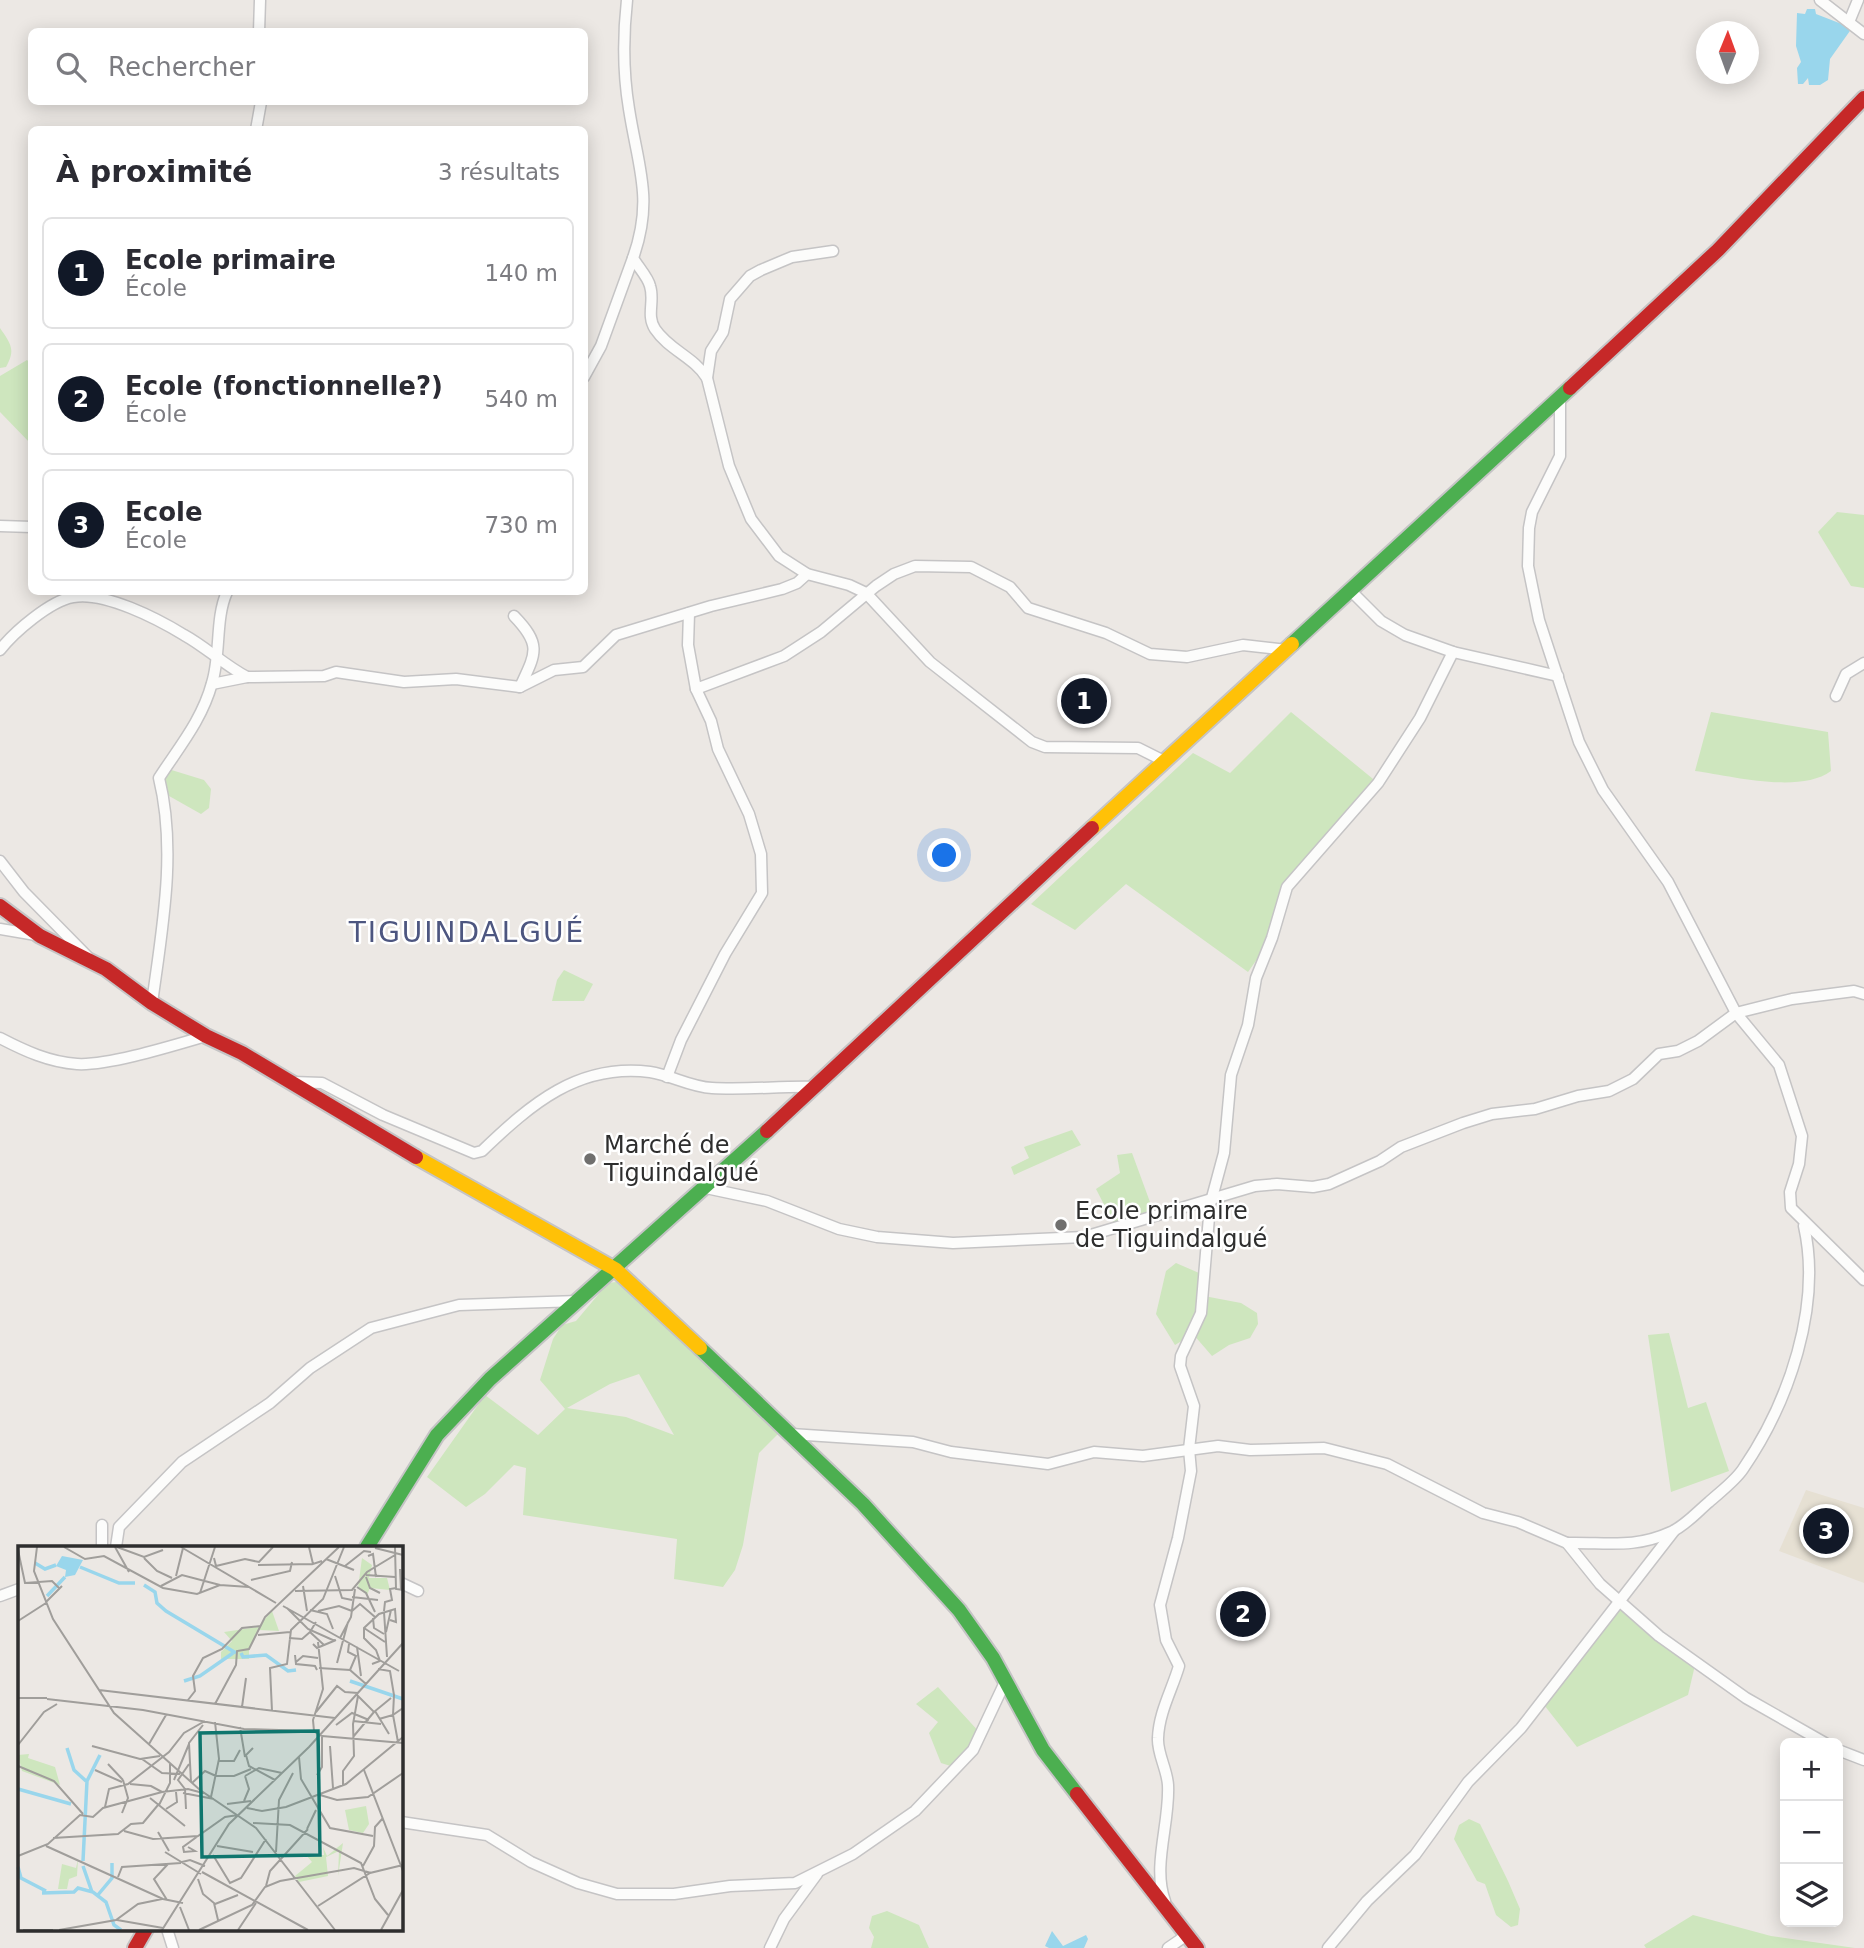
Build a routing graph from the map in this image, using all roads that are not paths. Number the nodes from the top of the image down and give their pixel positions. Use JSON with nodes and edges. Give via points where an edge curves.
{"nodes":[{"id":1,"x":260,"y":0,"type":"edge"},
{"id":2,"x":626,"y":0,"type":"edge"},
{"id":3,"x":1820,"y":0,"type":"edge"},
{"id":4,"x":1858,"y":0,"type":"edge"},
{"id":5,"x":1849,"y":22,"type":"junction"},
{"id":6,"x":259,"y":28,"type":"edge"},
{"id":7,"x":1864,"y":34,"type":"edge"},
{"id":8,"x":1864,"y":98,"type":"edge"},
{"id":9,"x":260,"y":105,"type":"edge"},
{"id":10,"x":257,"y":126,"type":"edge"},
{"id":11,"x":833,"y":251,"type":"dead end"},
{"id":12,"x":633,"y":258,"type":"junction"},
{"id":13,"x":588,"y":370,"type":"edge"},
{"id":14,"x":708,"y":378,"type":"junction"},
{"id":15,"x":1560,"y":397,"type":"junction"},
{"id":16,"x":0,"y":526,"type":"edge"},
{"id":17,"x":28,"y":527,"type":"edge"},
{"id":18,"x":807,"y":574,"type":"junction"},
{"id":19,"x":1352,"y":591,"type":"junction"},
{"id":20,"x":866,"y":593,"type":"junction"},
{"id":21,"x":228,"y":595,"type":"edge"},
{"id":22,"x":689,"y":613,"type":"junction"},
{"id":23,"x":514,"y":616,"type":"dead end"},
{"id":24,"x":0,"y":650,"type":"edge"},
{"id":25,"x":1287,"y":650,"type":"junction"},
{"id":26,"x":1453,"y":652,"type":"junction"},
{"id":27,"x":217,"y":660,"type":"junction"},
{"id":28,"x":1864,"y":663,"type":"edge"},
{"id":29,"x":247,"y":677,"type":"junction"},
{"id":30,"x":1558,"y":677,"type":"junction"},
{"id":31,"x":212,"y":684,"type":"junction"},
{"id":32,"x":520,"y":687,"type":"junction"},
{"id":33,"x":696,"y":689,"type":"junction"},
{"id":34,"x":1836,"y":696,"type":"dead end"},
{"id":35,"x":1164,"y":761,"type":"junction"},
{"id":36,"x":0,"y":861,"type":"edge"},
{"id":37,"x":0,"y":906,"type":"edge"},
{"id":38,"x":0,"y":929,"type":"edge"},
{"id":39,"x":40,"y":936,"type":"junction"},
{"id":40,"x":93,"y":961,"type":"junction"},
{"id":41,"x":1864,"y":994,"type":"edge"},
{"id":42,"x":152,"y":1003,"type":"junction"},
{"id":43,"x":1736,"y":1013,"type":"junction"},
{"id":44,"x":206,"y":1036,"type":"junction"},
{"id":45,"x":0,"y":1038,"type":"edge"},
{"id":46,"x":667,"y":1077,"type":"junction"},
{"id":47,"x":292,"y":1083,"type":"junction"},
{"id":48,"x":815,"y":1087,"type":"junction"},
{"id":49,"x":706,"y":1188,"type":"junction"},
{"id":50,"x":1212,"y":1199,"type":"junction"},
{"id":51,"x":1803,"y":1222,"type":"junction"},
{"id":52,"x":615,"y":1269,"type":"junction"},
{"id":53,"x":1864,"y":1280,"type":"edge"},
{"id":54,"x":579,"y":1301,"type":"junction"},
{"id":55,"x":791,"y":1434,"type":"junction"},
{"id":56,"x":1189,"y":1449,"type":"junction"},
{"id":57,"x":103,"y":1525,"type":"dead end"},
{"id":58,"x":1674,"y":1531,"type":"junction"},
{"id":59,"x":1567,"y":1543,"type":"junction"},
{"id":60,"x":102,"y":1546,"type":"edge"},
{"id":61,"x":116,"y":1546,"type":"edge"},
{"id":62,"x":368,"y":1546,"type":"edge"},
{"id":63,"x":402,"y":1583,"type":"edge"},
{"id":64,"x":18,"y":1589,"type":"edge"},
{"id":65,"x":418,"y":1591,"type":"dead end"},
{"id":66,"x":0,"y":1596,"type":"edge"},
{"id":67,"x":1619,"y":1599,"type":"junction"},
{"id":68,"x":1006,"y":1680,"type":"junction"},
{"id":69,"x":1816,"y":1738,"type":"edge"},
{"id":70,"x":1843,"y":1751,"type":"edge"},
{"id":71,"x":1864,"y":1760,"type":"edge"},
{"id":72,"x":402,"y":1822,"type":"edge"},
{"id":73,"x":817,"y":1873,"type":"junction"},
{"id":74,"x":1168,"y":1912,"type":"junction"},
{"id":75,"x":145,"y":1930,"type":"edge"},
{"id":76,"x":167,"y":1930,"type":"edge"},
{"id":77,"x":1186,"y":1934,"type":"junction"},
{"id":78,"x":135,"y":1948,"type":"edge"},
{"id":79,"x":173,"y":1948,"type":"edge"},
{"id":80,"x":769,"y":1948,"type":"edge"},
{"id":81,"x":1168,"y":1948,"type":"edge"},
{"id":82,"x":1197,"y":1948,"type":"edge"},
{"id":83,"x":1328,"y":1948,"type":"edge"}],
"edges":[{"from":1,"to":6,"type":"street"},
{"from":2,"to":12,"type":"street","via":[[625,79],[645,189],[643,230]]},
{"from":3,"to":5,"type":"street"},
{"from":4,"to":5,"type":"street"},
{"from":5,"to":7,"type":"street"},
{"from":8,"to":15,"type":"street","via":[[1718,250]]},
{"from":9,"to":10,"type":"street"},
{"from":11,"to":14,"type":"street","via":[[792,257],[750,276],[730,299],[723,332],[711,351]]},
{"from":12,"to":13,"type":"street"},
{"from":12,"to":14,"type":"street","via":[[651,287],[650,313],[655,328]]},
{"from":14,"to":18,"type":"street","via":[[724,455],[751,519],[779,556]]},
{"from":15,"to":19,"type":"street"},
{"from":15,"to":30,"type":"street","via":[[1560,456],[1532,512],[1528,547],[1532,591]]},
{"from":16,"to":17,"type":"street"},
{"from":18,"to":20,"type":"street"},
{"from":18,"to":22,"type":"street","via":[[791,586]]},
{"from":19,"to":25,"type":"street"},
{"from":19,"to":26,"type":"street","via":[[1391,628]]},
{"from":20,"to":25,"type":"street","via":[[915,566],[971,567],[1010,587],[1028,608],[1106,632],[1150,654],[1187,657],[1243,645]]},
{"from":20,"to":33,"type":"street","via":[[821,632],[784,656]]},
{"from":20,"to":35,"type":"street","via":[[930,662],[1032,742],[1045,747],[1138,748]]},
{"from":21,"to":27,"type":"street"},
{"from":22,"to":32,"type":"street","via":[[616,635],[583,667],[554,670]]},
{"from":22,"to":33,"type":"street","via":[[688,645]]},
{"from":23,"to":32,"type":"street","via":[[534,640],[534,657]]},
{"from":24,"to":27,"type":"street","via":[[13,633],[75,596],[141,613],[186,636]]},
{"from":25,"to":35,"type":"street"},
{"from":26,"to":30,"type":"street"},
{"from":26,"to":50,"type":"street","via":[[1420,718],[1378,783],[1287,887],[1256,978],[1248,1026],[1231,1075],[1224,1153]]},
{"from":27,"to":29,"type":"street"},
{"from":27,"to":31,"type":"street"},
{"from":28,"to":34,"type":"street","via":[[1846,674]]},
{"from":29,"to":31,"type":"street"},
{"from":29,"to":32,"type":"street","via":[[336,673],[404,682],[456,679]]},
{"from":30,"to":43,"type":"street","via":[[1580,742],[1603,790],[1668,882]]},
{"from":31,"to":42,"type":"street","via":[[183,746],[159,778],[166,806],[167,896]]},
{"from":33,"to":46,"type":"street","via":[[749,814],[761,854],[762,893],[725,954]]},
{"from":35,"to":48,"type":"street"},
{"from":36,"to":40,"type":"street","via":[[24,892]]},
{"from":37,"to":39,"type":"street"},
{"from":38,"to":39,"type":"street"},
{"from":39,"to":40,"type":"street"},
{"from":40,"to":42,"type":"street"},
{"from":41,"to":43,"type":"street","via":[[1854,991],[1792,999]]},
{"from":42,"to":44,"type":"street"},
{"from":43,"to":50,"type":"street","via":[[1698,1041],[1659,1054],[1633,1079],[1609,1091],[1462,1123],[1401,1147],[1329,1184],[1277,1184]]},
{"from":43,"to":51,"type":"street","via":[[1779,1065],[1787,1085],[1802,1136],[1791,1208]]},
{"from":44,"to":45,"type":"street","via":[[100,1063],[78,1064],[38,1056]]},
{"from":44,"to":47,"type":"street"},
{"from":46,"to":47,"type":"street","via":[[615,1070],[557,1089],[539,1098],[482,1151],[474,1153],[321,1083]]},
{"from":46,"to":48,"type":"street","via":[[713,1088]]},
{"from":47,"to":52,"type":"street"},
{"from":48,"to":49,"type":"street"},
{"from":49,"to":50,"type":"street","via":[[766,1201],[839,1229],[953,1243],[1084,1237]]},
{"from":49,"to":52,"type":"street"},
{"from":50,"to":56,"type":"street","via":[[1201,1313],[1180,1366],[1194,1406]]},
{"from":51,"to":53,"type":"street"},
{"from":51,"to":58,"type":"street","via":[[1809,1246],[1807,1287],[1802,1339],[1788,1385],[1742,1470]]},
{"from":52,"to":54,"type":"street"},
{"from":52,"to":55,"type":"street"},
{"from":54,"to":61,"type":"street","via":[[459,1305],[371,1328],[310,1368],[270,1404],[182,1462],[119,1527]]},
{"from":54,"to":62,"type":"street","via":[[490,1379],[437,1435]]},
{"from":55,"to":56,"type":"street","via":[[913,1442],[951,1452],[1048,1464],[1094,1452],[1143,1456]]},
{"from":55,"to":68,"type":"street","via":[[863,1504],[958,1610]]},
{"from":56,"to":59,"type":"street","via":[[1324,1448],[1356,1454],[1408,1472],[1483,1513]]},
{"from":56,"to":74,"type":"street","via":[[1189,1492],[1160,1605],[1166,1640],[1179,1666],[1164,1704],[1158,1740],[1168,1781],[1168,1818],[1159,1874]]},
{"from":57,"to":60,"type":"street"},
{"from":58,"to":59,"type":"street","via":[[1631,1545]]},
{"from":58,"to":67,"type":"street"},
{"from":59,"to":67,"type":"street","via":[[1600,1584]]},
{"from":63,"to":65,"type":"street"},
{"from":64,"to":66,"type":"street"},
{"from":67,"to":69,"type":"street","via":[[1659,1636],[1746,1699]]},
{"from":67,"to":83,"type":"street","via":[[1521,1728],[1455,1798],[1427,1841]]},
{"from":68,"to":73,"type":"street","via":[[973,1750],[915,1811]]},
{"from":68,"to":74,"type":"street","via":[[1043,1749]]},
{"from":70,"to":71,"type":"street"},
{"from":72,"to":73,"type":"street","via":[[487,1835],[531,1863],[617,1894],[768,1886],[795,1883]]},
{"from":73,"to":80,"type":"street"},
{"from":74,"to":77,"type":"street"},
{"from":75,"to":78,"type":"street"},
{"from":76,"to":79,"type":"street"},
{"from":77,"to":81,"type":"street"},
{"from":77,"to":82,"type":"street"}]}
